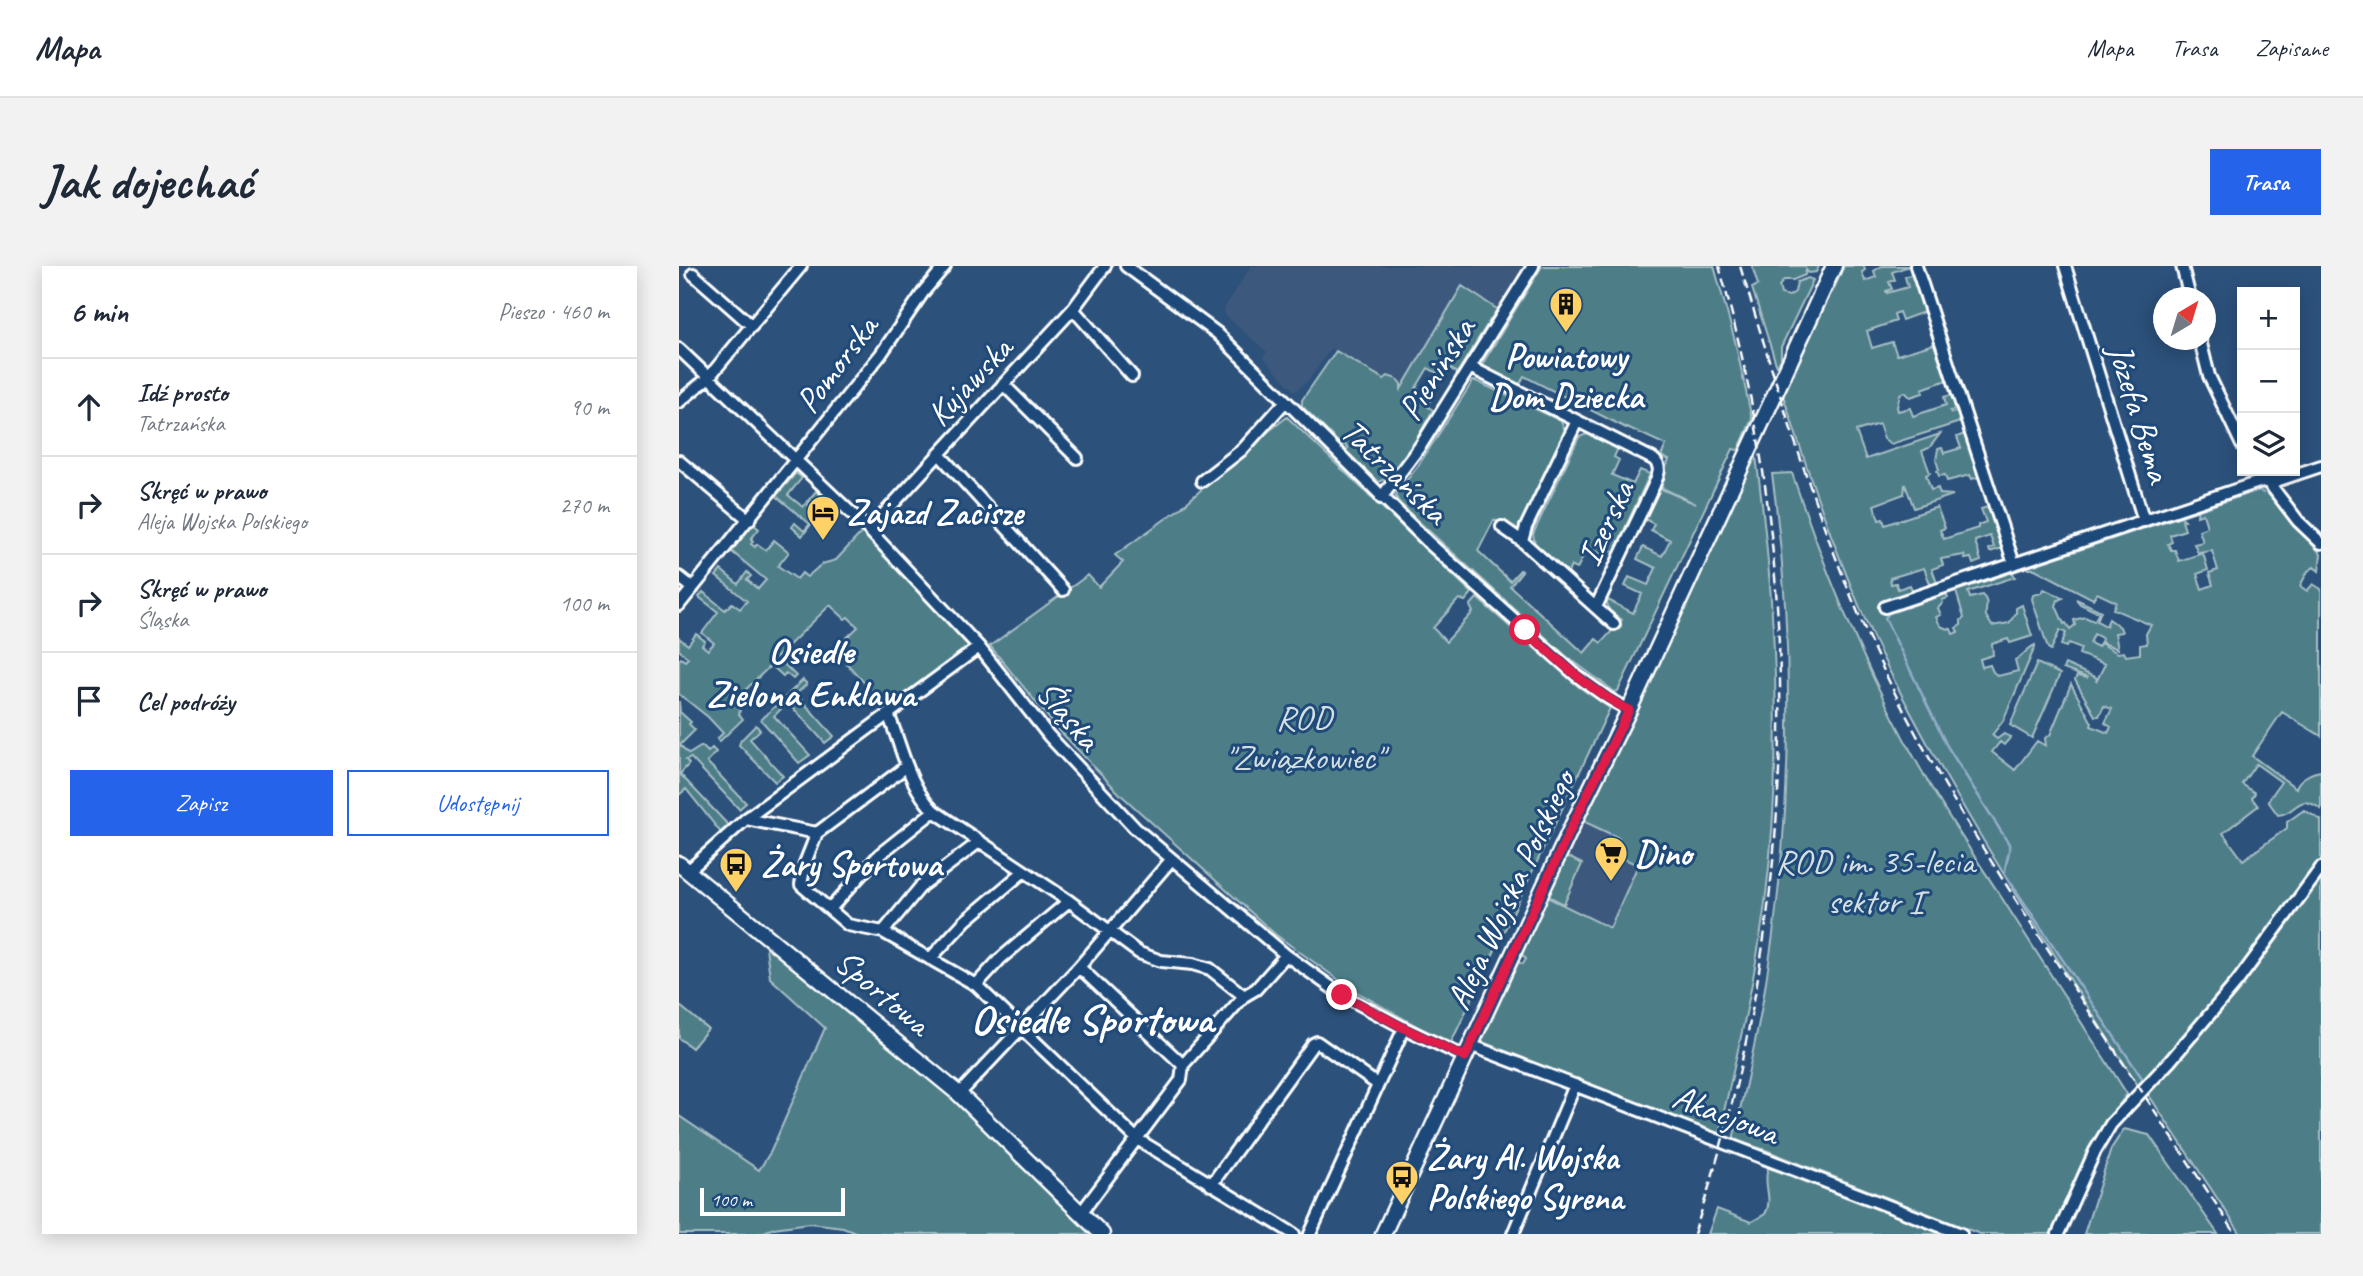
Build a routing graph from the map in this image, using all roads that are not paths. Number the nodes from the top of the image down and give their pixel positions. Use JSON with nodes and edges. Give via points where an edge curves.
{"nodes":[{"id":1,"x":801,"y":266,"type":"edge"},
{"id":2,"x":945,"y":266,"type":"edge"},
{"id":3,"x":1105,"y":266,"type":"edge"},
{"id":4,"x":1126,"y":266,"type":"edge"},
{"id":5,"x":1533,"y":266,"type":"edge"},
{"id":6,"x":1834,"y":266,"type":"edge"},
{"id":7,"x":1916,"y":266,"type":"edge"},
{"id":8,"x":2065,"y":266,"type":"edge"},
{"id":9,"x":2182,"y":266,"type":"edge"},
{"id":10,"x":693,"y":274,"type":"dead end"},
{"id":11,"x":2187,"y":287,"type":"edge"},
{"id":12,"x":1073,"y":309,"type":"junction"},
{"id":13,"x":752,"y":326,"type":"junction"},
{"id":14,"x":679,"y":349,"type":"edge"},
{"id":15,"x":2202,"y":350,"type":"edge"},
{"id":16,"x":1471,"y":367,"type":"junction"},
{"id":17,"x":1132,"y":376,"type":"dead end"},
{"id":18,"x":709,"y":377,"type":"junction"},
{"id":19,"x":1004,"y":385,"type":"junction"},
{"id":20,"x":679,"y":402,"type":"edge"},
{"id":21,"x":1285,"y":402,"type":"junction"},
{"id":22,"x":1577,"y":421,"type":"junction"},
{"id":23,"x":2237,"y":435,"type":"edge"},
{"id":24,"x":939,"y":454,"type":"junction"},
{"id":25,"x":1077,"y":458,"type":"dead end"},
{"id":26,"x":679,"y":461,"type":"edge"},
{"id":27,"x":797,"y":461,"type":"junction"},
{"id":28,"x":2321,"y":466,"type":"edge"},
{"id":29,"x":2263,"y":478,"type":"edge"},
{"id":30,"x":1202,"y":481,"type":"dead end"},
{"id":31,"x":1381,"y":498,"type":"junction"},
{"id":32,"x":749,"y":520,"type":"junction"},
{"id":33,"x":2144,"y":521,"type":"junction"},
{"id":34,"x":1502,"y":527,"type":"dead end"},
{"id":35,"x":869,"y":530,"type":"junction"},
{"id":36,"x":1522,"y":541,"type":"junction"},
{"id":37,"x":2321,"y":543,"type":"edge"},
{"id":38,"x":2014,"y":564,"type":"junction"},
{"id":39,"x":679,"y":577,"type":"edge"},
{"id":40,"x":692,"y":588,"type":"junction"},
{"id":41,"x":1063,"y":590,"type":"dead end"},
{"id":42,"x":679,"y":605,"type":"edge"},
{"id":43,"x":1596,"y":607,"type":"junction"},
{"id":44,"x":1885,"y":607,"type":"dead end"},
{"id":45,"x":1614,"y":624,"type":"dead end"},
{"id":46,"x":979,"y":647,"type":"junction"},
{"id":47,"x":1629,"y":710,"type":"junction"},
{"id":48,"x":888,"y":714,"type":"junction"},
{"id":49,"x":907,"y":766,"type":"junction"},
{"id":50,"x":934,"y":811,"type":"junction"},
{"id":51,"x":746,"y":819,"type":"junction"},
{"id":52,"x":817,"y":833,"type":"junction"},
{"id":53,"x":979,"y":842,"type":"junction"},
{"id":54,"x":1171,"y":860,"type":"junction"},
{"id":55,"x":2321,"y":868,"type":"edge"},
{"id":56,"x":682,"y":870,"type":"edge"},
{"id":57,"x":1023,"y":872,"type":"junction"},
{"id":58,"x":1069,"y":901,"type":"junction"},
{"id":59,"x":830,"y":909,"type":"junction"},
{"id":60,"x":1110,"y":931,"type":"junction"},
{"id":61,"x":883,"y":932,"type":"junction"},
{"id":62,"x":1286,"y":956,"type":"junction"},
{"id":63,"x":930,"y":959,"type":"junction"},
{"id":64,"x":1079,"y":967,"type":"junction"},
{"id":65,"x":976,"y":985,"type":"junction"},
{"id":66,"x":1244,"y":996,"type":"junction"},
{"id":67,"x":1020,"y":1028,"type":"junction"},
{"id":68,"x":1404,"y":1028,"type":"junction"},
{"id":69,"x":1468,"y":1051,"type":"junction"},
{"id":70,"x":1184,"y":1065,"type":"junction"},
{"id":71,"x":1377,"y":1084,"type":"junction"},
{"id":72,"x":1575,"y":1084,"type":"junction"},
{"id":73,"x":959,"y":1094,"type":"junction"},
{"id":74,"x":1137,"y":1139,"type":"junction"},
{"id":75,"x":1211,"y":1185,"type":"junction"},
{"id":76,"x":1081,"y":1213,"type":"junction"},
{"id":77,"x":1102,"y":1234,"type":"edge"},
{"id":78,"x":1294,"y":1234,"type":"edge"},
{"id":79,"x":1310,"y":1234,"type":"edge"},
{"id":80,"x":1383,"y":1234,"type":"edge"},
{"id":81,"x":1513,"y":1234,"type":"edge"},
{"id":82,"x":1961,"y":1234,"type":"edge"},
{"id":83,"x":2058,"y":1234,"type":"edge"}],
"edges":[{"from":1,"to":13,"type":"street"},
{"from":2,"to":27,"type":"street","name":"Pomorska"},
{"from":3,"to":12,"type":"street","name":"Kujawska"},
{"from":4,"to":21,"type":"street","name":"Tatrzańska","via":[[1217,333]]},
{"from":5,"to":16,"type":"street","name":"Pienińska"},
{"from":6,"to":47,"type":"street","name":"Aleja Wojska Polskiego"},
{"from":7,"to":38,"type":"street"},
{"from":8,"to":33,"type":"street","name":"Józefa Bema"},
{"from":9,"to":11,"type":"street"},
{"from":10,"to":13,"type":"street"},
{"from":12,"to":17,"type":"street"},
{"from":12,"to":19,"type":"street","name":"Kujawska"},
{"from":13,"to":18,"type":"street"},
{"from":14,"to":18,"type":"street","name":"Śląska"},
{"from":15,"to":23,"type":"street","via":[[2209,376]]},
{"from":16,"to":22,"type":"street","name":"Izerska"},
{"from":16,"to":31,"type":"street","name":"Pienińska"},
{"from":18,"to":20,"type":"street"},
{"from":18,"to":27,"type":"street","name":"Śląska"},
{"from":19,"to":24,"type":"street","name":"Kujawska"},
{"from":19,"to":25,"type":"street"},
{"from":21,"to":30,"type":"street","via":[[1243,449]]},
{"from":21,"to":31,"type":"street","name":"Tatrzańska"},
{"from":22,"to":36,"type":"street"},
{"from":22,"to":43,"type":"street","name":"Izerska","via":[[1653,458],[1660,468]]},
{"from":24,"to":35,"type":"street","name":"Kujawska"},
{"from":24,"to":41,"type":"street"},
{"from":26,"to":32,"type":"street"},
{"from":27,"to":32,"type":"street","name":"Pomorska"},
{"from":27,"to":35,"type":"street","name":"Śląska"},
{"from":28,"to":29,"type":"street"},
{"from":29,"to":33,"type":"street"},
{"from":29,"to":37,"type":"street"},
{"from":31,"to":47,"type":"street","name":"Tatrzańska","via":[[1576,675]]},
{"from":32,"to":40,"type":"street","name":"Pomorska"},
{"from":33,"to":38,"type":"street"},
{"from":34,"to":36,"type":"street"},
{"from":35,"to":46,"type":"street","name":"Śląska"},
{"from":36,"to":43,"type":"street"},
{"from":38,"to":44,"type":"street"},
{"from":39,"to":40,"type":"street"},
{"from":40,"to":42,"type":"street","name":"Pomorska"},
{"from":43,"to":45,"type":"street"},
{"from":46,"to":48,"type":"street"},
{"from":46,"to":54,"type":"street","name":"Śląska","via":[[1067,757]]},
{"from":47,"to":69,"type":"street","name":"Aleja Wojska Polskiego"},
{"from":48,"to":49,"type":"street"},
{"from":48,"to":51,"type":"street"},
{"from":49,"to":50,"type":"street"},
{"from":49,"to":52,"type":"street"},
{"from":50,"to":53,"type":"street"},
{"from":50,"to":59,"type":"street","via":[[880,854]]},
{"from":51,"to":52,"type":"street"},
{"from":51,"to":56,"type":"street"},
{"from":52,"to":59,"type":"street","via":[[801,885]]},
{"from":53,"to":57,"type":"street"},
{"from":53,"to":61,"type":"street","via":[[921,886]]},
{"from":54,"to":60,"type":"street"},
{"from":54,"to":62,"type":"street","name":"Śląska"},
{"from":55,"to":83,"type":"street","via":[[2237,982],[2111,1124]]},
{"from":56,"to":73,"type":"street","name":"Sportowa"},
{"from":57,"to":58,"type":"street"},
{"from":57,"to":63,"type":"street","via":[[965,921]]},
{"from":58,"to":60,"type":"street"},
{"from":58,"to":65,"type":"street"},
{"from":59,"to":61,"type":"street","via":[[848,925]]},
{"from":60,"to":64,"type":"street"},
{"from":60,"to":66,"type":"street","via":[[1150,958],[1210,969]]},
{"from":61,"to":63,"type":"street"},
{"from":62,"to":66,"type":"street"},
{"from":62,"to":68,"type":"street","name":"Śląska","via":[[1342,995]]},
{"from":63,"to":65,"type":"street"},
{"from":64,"to":67,"type":"street"},
{"from":64,"to":70,"type":"street"},
{"from":65,"to":67,"type":"street"},
{"from":66,"to":70,"type":"street"},
{"from":67,"to":73,"type":"street"},
{"from":67,"to":74,"type":"street"},
{"from":68,"to":69,"type":"street","name":"Śląska"},
{"from":68,"to":71,"type":"street"},
{"from":69,"to":72,"type":"street","name":"Akacjowa"},
{"from":69,"to":80,"type":"street","name":"Aleja Wojska Polskiego"},
{"from":70,"to":74,"type":"street","via":[[1181,1080]]},
{"from":71,"to":75,"type":"street","via":[[1317,1042]]},
{"from":71,"to":79,"type":"street"},
{"from":72,"to":81,"type":"street"},
{"from":72,"to":82,"type":"street","name":"Akacjowa"},
{"from":73,"to":76,"type":"street","name":"Sportowa"},
{"from":74,"to":75,"type":"street"},
{"from":74,"to":76,"type":"street"},
{"from":75,"to":78,"type":"street"},
{"from":76,"to":77,"type":"street","name":"Sportowa"}]}
